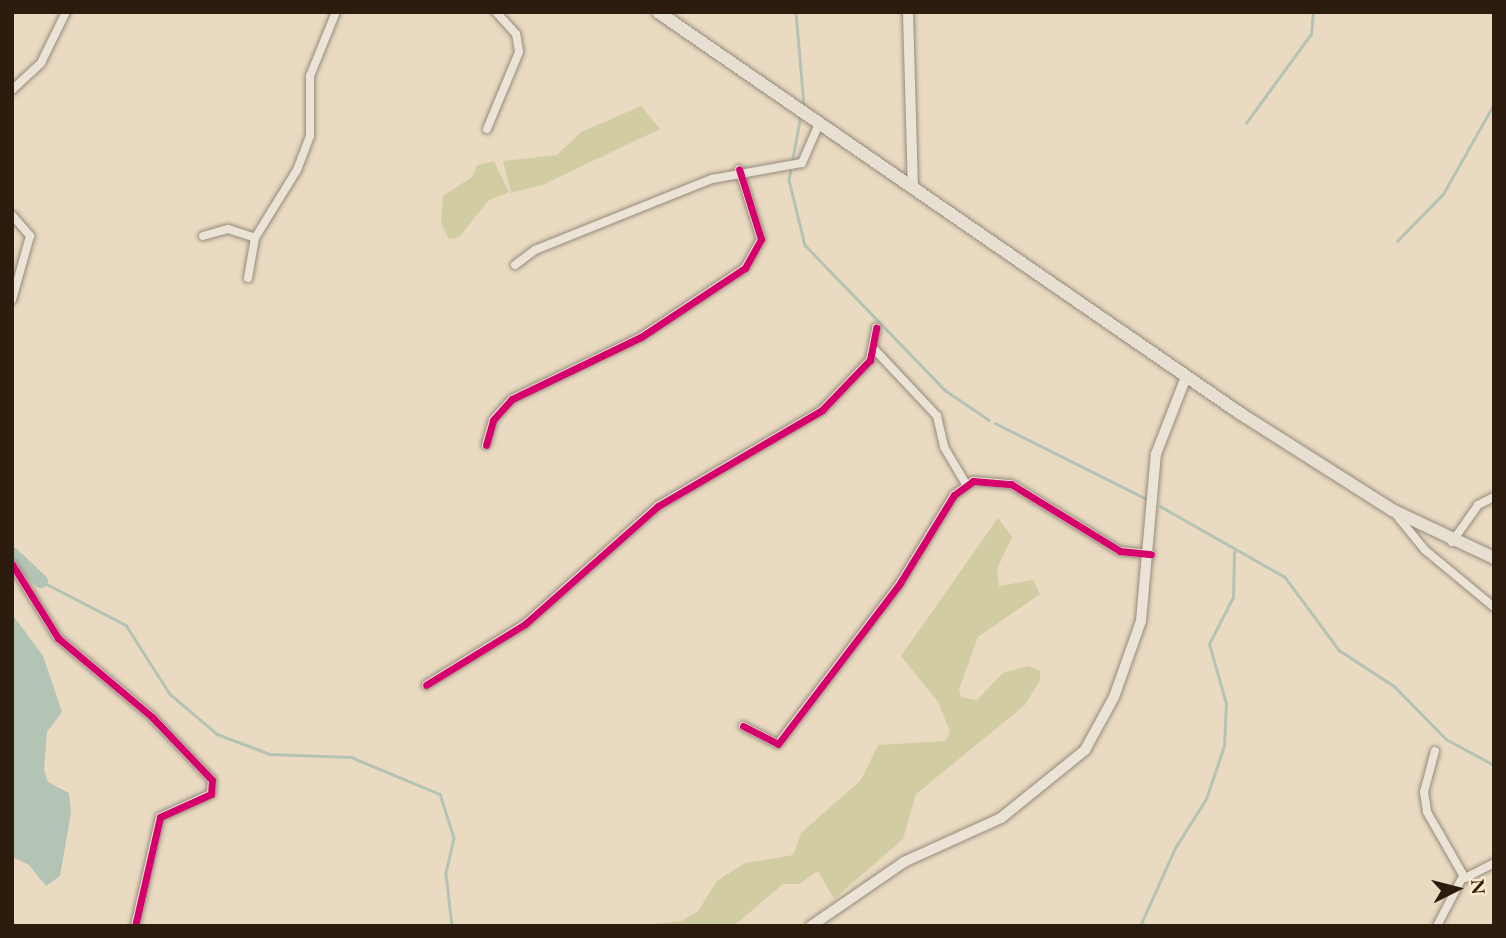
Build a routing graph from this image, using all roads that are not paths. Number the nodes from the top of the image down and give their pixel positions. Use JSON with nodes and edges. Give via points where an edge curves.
{"nodes":[{"id":1,"x":66,"y":12,"type":"edge"},
{"id":2,"x":336,"y":12,"type":"edge"},
{"id":3,"x":496,"y":12,"type":"edge"},
{"id":4,"x":658,"y":12,"type":"edge"},
{"id":5,"x":908,"y":12,"type":"edge"},
{"id":6,"x":12,"y":90,"type":"edge"},
{"id":7,"x":816,"y":121,"type":"junction"},
{"id":8,"x":487,"y":129,"type":"dead end"},
{"id":9,"x":739,"y":169,"type":"junction"},
{"id":10,"x":914,"y":188,"type":"junction"},
{"id":11,"x":12,"y":215,"type":"edge"},
{"id":12,"x":203,"y":236,"type":"dead end"},
{"id":13,"x":255,"y":237,"type":"junction"},
{"id":14,"x":515,"y":265,"type":"dead end"},
{"id":15,"x":248,"y":278,"type":"dead end"},
{"id":16,"x":12,"y":300,"type":"edge"},
{"id":17,"x":876,"y":328,"type":"dead end"},
{"id":18,"x":875,"y":350,"type":"junction"},
{"id":19,"x":1186,"y":377,"type":"junction"},
{"id":20,"x":486,"y":445,"type":"dead end"},
{"id":21,"x":966,"y":484,"type":"junction"},
{"id":22,"x":1494,"y":497,"type":"edge"},
{"id":23,"x":1392,"y":510,"type":"junction"},
{"id":24,"x":1452,"y":542,"type":"junction"},
{"id":25,"x":1151,"y":554,"type":"junction"},
{"id":26,"x":1494,"y":558,"type":"edge"},
{"id":27,"x":12,"y":564,"type":"edge"},
{"id":28,"x":1494,"y":607,"type":"edge"},
{"id":29,"x":426,"y":685,"type":"dead end"},
{"id":30,"x":743,"y":726,"type":"dead end"},
{"id":31,"x":1435,"y":751,"type":"dead end"},
{"id":32,"x":1494,"y":863,"type":"edge"},
{"id":33,"x":1464,"y":876,"type":"junction"},
{"id":34,"x":135,"y":926,"type":"edge"},
{"id":35,"x":811,"y":926,"type":"edge"},
{"id":36,"x":1437,"y":926,"type":"edge"}],
"edges":[{"from":1,"to":6,"type":"street","via":[[41,63]]},
{"from":2,"to":13,"type":"street","via":[[310,76],[310,136],[298,170]]},
{"from":3,"to":8,"type":"street","via":[[516,34],[519,52]]},
{"from":4,"to":7,"type":"main road"},
{"from":5,"to":10,"type":"street"},
{"from":7,"to":9,"type":"street","via":[[805,160],[783,169]]},
{"from":7,"to":10,"type":"main road"},
{"from":9,"to":14,"type":"street","via":[[535,250]]},
{"from":9,"to":20,"type":"street","via":[[761,239],[745,268],[641,337],[512,399],[493,420]]},
{"from":10,"to":19,"type":"main road"},
{"from":11,"to":16,"type":"street","via":[[30,236]]},
{"from":12,"to":13,"type":"street","via":[[228,229]]},
{"from":13,"to":15,"type":"street"},
{"from":17,"to":18,"type":"street"},
{"from":18,"to":21,"type":"street","via":[[937,416],[944,447]]},
{"from":18,"to":29,"type":"street","via":[[843,391],[809,420],[658,506],[525,624]]},
{"from":19,"to":23,"type":"main road"},
{"from":19,"to":25,"type":"main road","via":[[1156,454]]},
{"from":21,"to":25,"type":"street","via":[[1011,484],[1120,551]]},
{"from":21,"to":30,"type":"street","via":[[778,744]]},
{"from":22,"to":24,"type":"street","via":[[1478,505]]},
{"from":23,"to":24,"type":"main road"},
{"from":23,"to":28,"type":"street","via":[[1416,541]]},
{"from":24,"to":26,"type":"main road"},
{"from":25,"to":35,"type":"main road","via":[[1147,600],[1129,661],[1081,754],[1001,818],[904,862]]},
{"from":27,"to":34,"type":"street","via":[[58,638],[152,717],[212,779],[211,794],[160,817]]},
{"from":31,"to":33,"type":"street","via":[[1426,808]]},
{"from":32,"to":33,"type":"street","via":[[1474,878]]},
{"from":33,"to":36,"type":"street"}]}
